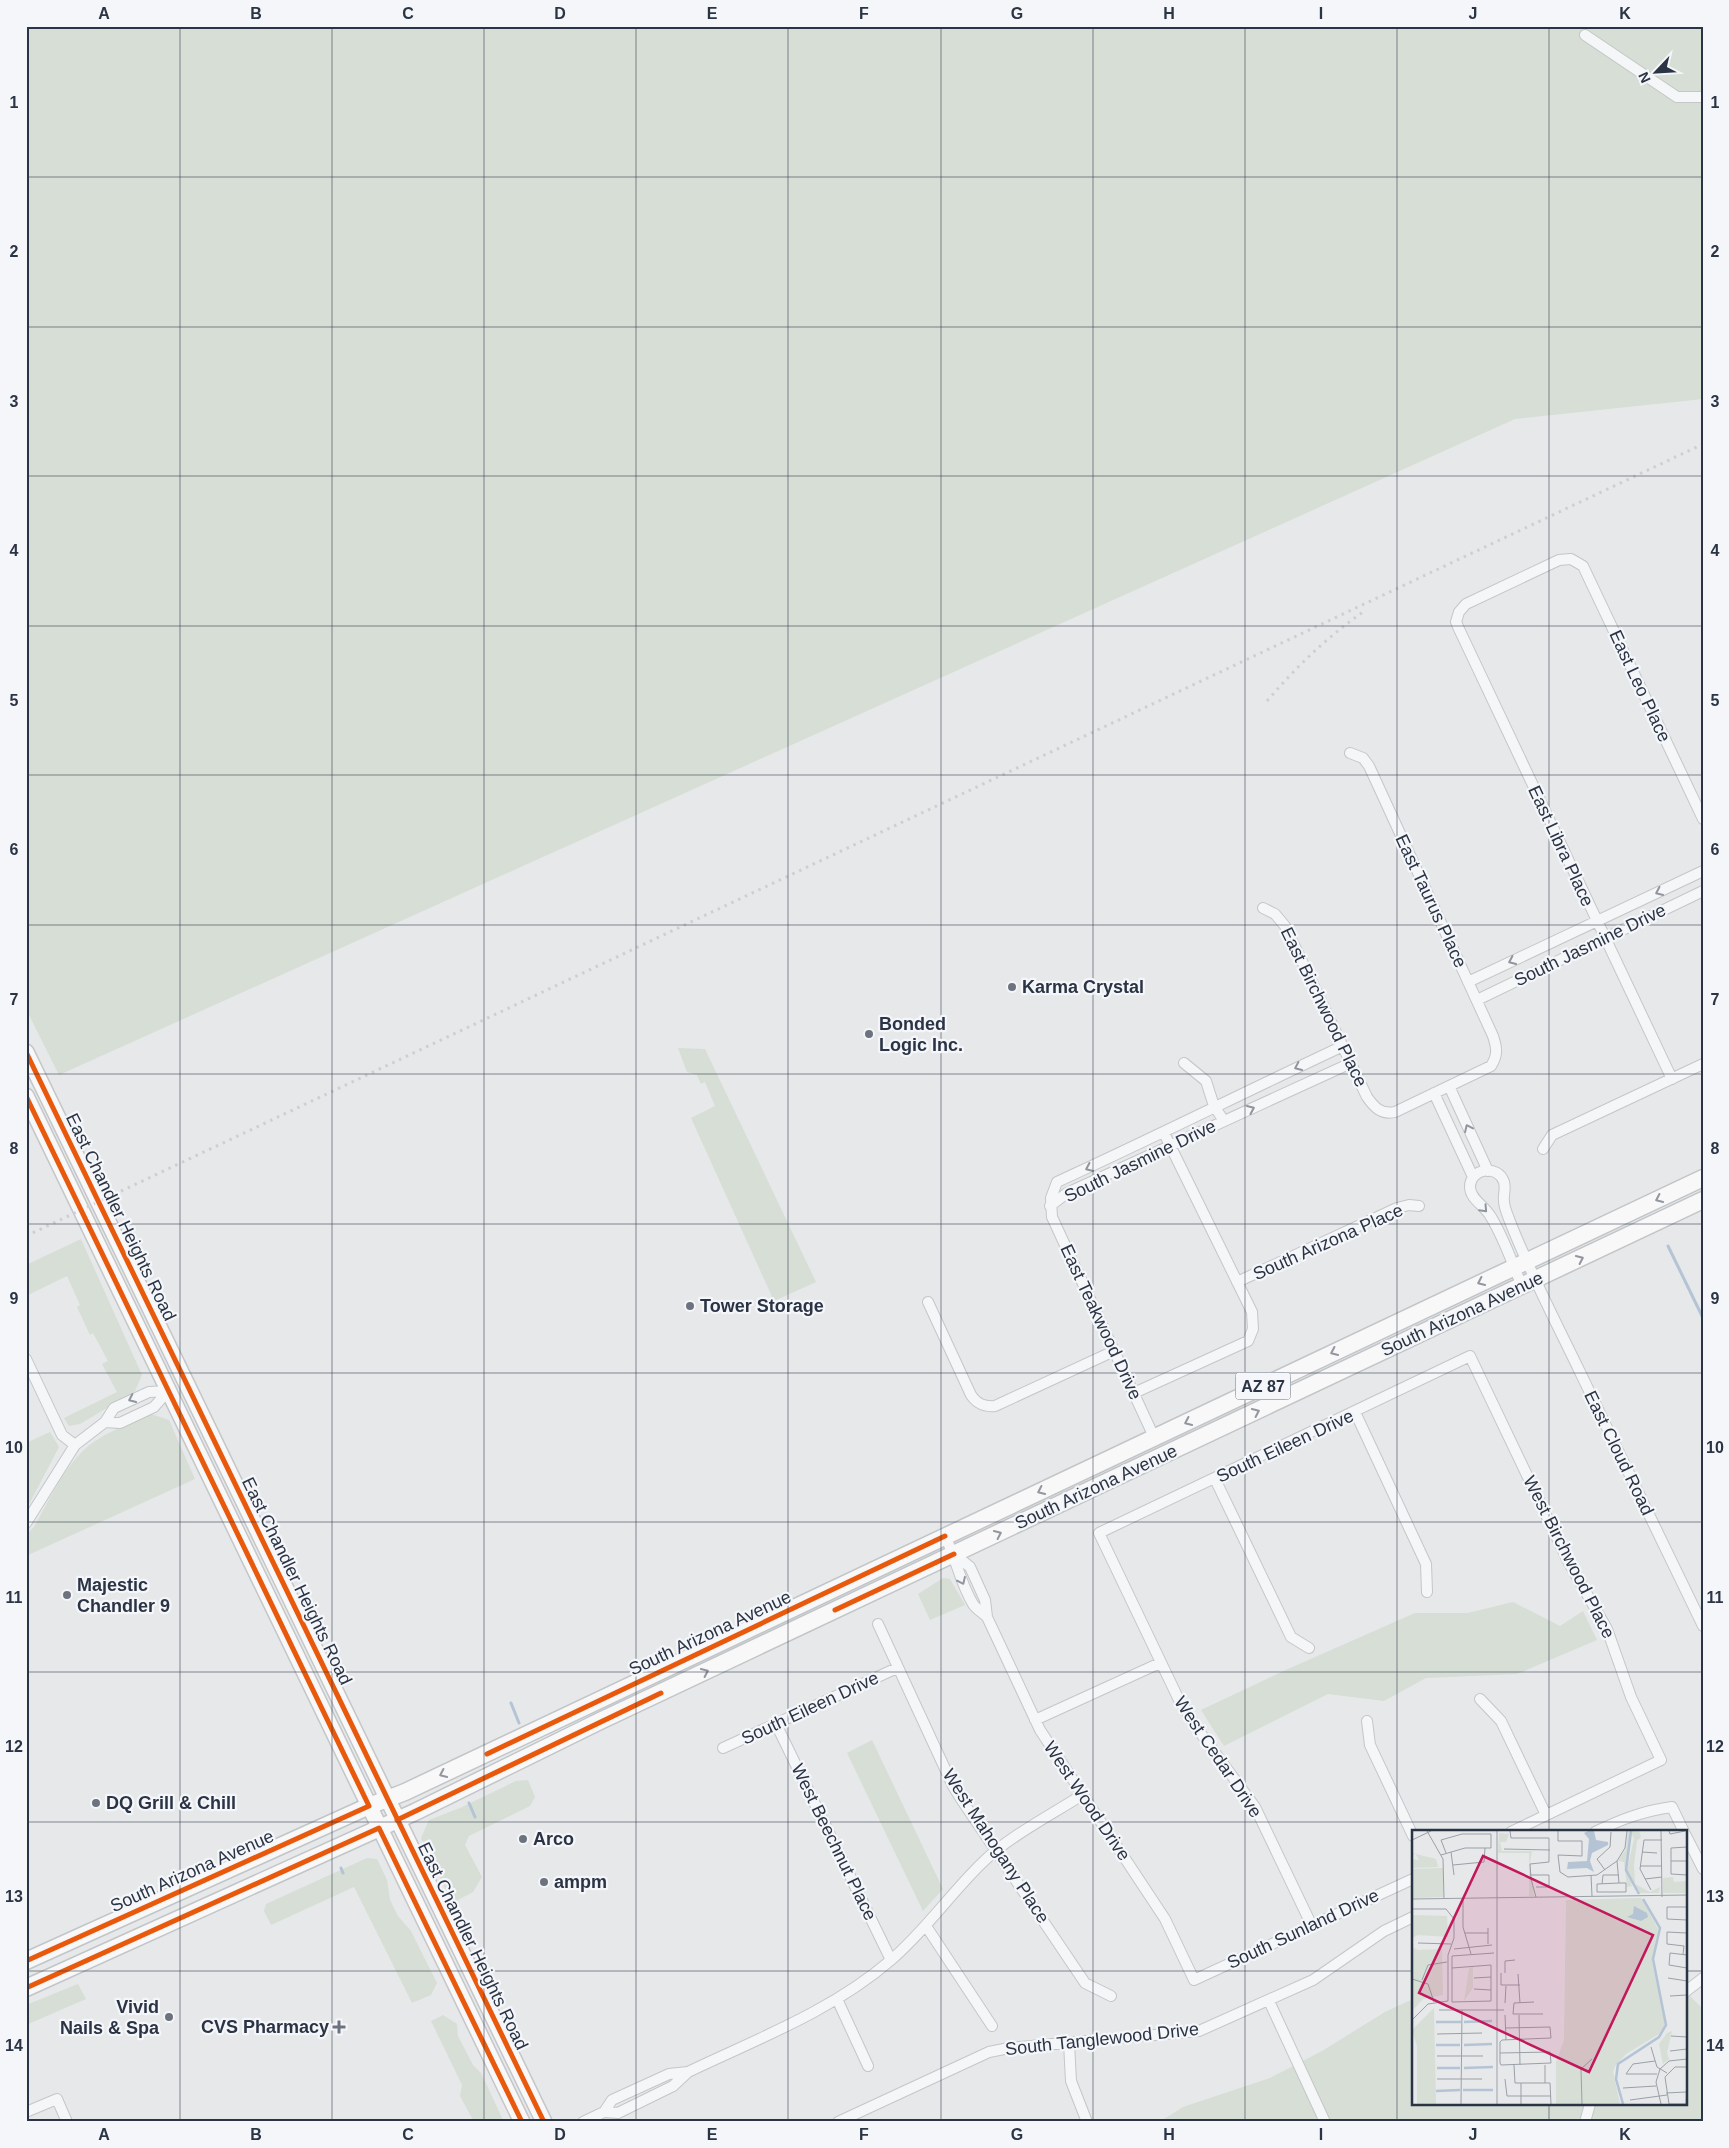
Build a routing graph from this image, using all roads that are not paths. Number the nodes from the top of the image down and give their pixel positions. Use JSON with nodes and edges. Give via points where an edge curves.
{"nodes":[{"id":1,"x":1585,"y":35,"type":"dead end"},
{"id":2,"x":1703,"y":97,"type":"edge"},
{"id":3,"x":1571,"y":560,"type":"joint"},
{"id":4,"x":1350,"y":753,"type":"dead end"},
{"id":5,"x":1703,"y":819,"type":"edge"},
{"id":6,"x":1703,"y":871,"type":"edge"},
{"id":7,"x":1703,"y":891,"type":"edge"},
{"id":8,"x":1263,"y":908,"type":"dead end"},
{"id":9,"x":1597,"y":921,"type":"junction"},
{"id":10,"x":1605,"y":938,"type":"junction"},
{"id":11,"x":1468,"y":982,"type":"junction"},
{"id":12,"x":1477,"y":1000,"type":"junction"},
{"id":13,"x":1343,"y":1046,"type":"junction"},
{"id":14,"x":26,"y":1052,"type":"edge"},
{"id":15,"x":1184,"y":1063,"type":"dead end"},
{"id":16,"x":1351,"y":1063,"type":"junction"},
{"id":17,"x":1703,"y":1064,"type":"edge"},
{"id":18,"x":1672,"y":1079,"type":"junction"},
{"id":19,"x":1449,"y":1086,"type":"junction"},
{"id":20,"x":1434,"y":1094,"type":"junction"},
{"id":21,"x":26,"y":1096,"type":"edge"},
{"id":22,"x":1214,"y":1106,"type":"junction"},
{"id":23,"x":1224,"y":1121,"type":"junction"},
{"id":24,"x":1164,"y":1133,"type":"junction"},
{"id":25,"x":1170,"y":1145,"type":"junction"},
{"id":26,"x":1542,"y":1149,"type":"dead end"},
{"id":27,"x":76,"y":1156,"type":"junction"},
{"id":28,"x":59,"y":1164,"type":"junction"},
{"id":29,"x":1488,"y":1171,"type":"junction"},
{"id":30,"x":1474,"y":1177,"type":"junction"},
{"id":31,"x":1703,"y":1178,"type":"edge"},
{"id":32,"x":1703,"y":1200,"type":"edge"},
{"id":33,"x":1050,"y":1206,"type":"junction"},
{"id":34,"x":1419,"y":1206,"type":"dead end"},
{"id":35,"x":1520,"y":1264,"type":"junction"},
{"id":36,"x":1237,"y":1282,"type":"junction"},
{"id":37,"x":1529,"y":1283,"type":"junction"},
{"id":38,"x":928,"y":1302,"type":"dead end"},
{"id":39,"x":1114,"y":1351,"type":"junction"},
{"id":40,"x":1470,"y":1356,"type":"joint"},
{"id":41,"x":26,"y":1359,"type":"edge"},
{"id":42,"x":168,"y":1391,"type":"junction"},
{"id":43,"x":1134,"y":1393,"type":"junction"},
{"id":44,"x":1355,"y":1412,"type":"junction"},
{"id":45,"x":105,"y":1422,"type":"junction"},
{"id":46,"x":1154,"y":1437,"type":"junction"},
{"id":47,"x":75,"y":1445,"type":"junction"},
{"id":48,"x":1216,"y":1479,"type":"junction"},
{"id":49,"x":26,"y":1523,"type":"edge"},
{"id":50,"x":1099,"y":1533,"type":"joint"},
{"id":51,"x":946,"y":1536,"type":"junction"},
{"id":52,"x":954,"y":1554,"type":"junction"},
{"id":53,"x":1427,"y":1592,"type":"dead end"},
{"id":54,"x":1702,"y":1621,"type":"edge"},
{"id":55,"x":878,"y":1624,"type":"dead end"},
{"id":56,"x":1309,"y":1648,"type":"dead end"},
{"id":57,"x":1160,"y":1663,"type":"junction"},
{"id":58,"x":897,"y":1668,"type":"junction"},
{"id":59,"x":652,"y":1675,"type":"junction"},
{"id":60,"x":661,"y":1693,"type":"junction"},
{"id":61,"x":1480,"y":1698,"type":"dead end"},
{"id":62,"x":1036,"y":1720,"type":"junction"},
{"id":63,"x":1367,"y":1721,"type":"dead end"},
{"id":64,"x":776,"y":1724,"type":"junction"},
{"id":65,"x":723,"y":1748,"type":"dead end"},
{"id":66,"x":1082,"y":1795,"type":"junction"},
{"id":67,"x":387,"y":1800,"type":"junction"},
{"id":68,"x":369,"y":1806,"type":"junction"},
{"id":69,"x":1546,"y":1815,"type":"junction"},
{"id":70,"x":397,"y":1820,"type":"junction"},
{"id":71,"x":380,"y":1828,"type":"junction"},
{"id":72,"x":1515,"y":1830,"type":"edge"},
{"id":73,"x":1599,"y":1830,"type":"edge"},
{"id":74,"x":1684,"y":1830,"type":"edge"},
{"id":75,"x":1412,"y":1834,"type":"edge"},
{"id":76,"x":1686,"y":1835,"type":"edge"},
{"id":77,"x":996,"y":1851,"type":"junction"},
{"id":78,"x":1703,"y":1869,"type":"edge"},
{"id":79,"x":1412,"y":1878,"type":"edge"},
{"id":80,"x":1412,"y":1917,"type":"edge"},
{"id":81,"x":926,"y":1926,"type":"junction"},
{"id":82,"x":1312,"y":1926,"type":"junction"},
{"id":83,"x":891,"y":1960,"type":"junction"},
{"id":84,"x":26,"y":1961,"type":"edge"},
{"id":85,"x":1703,"y":1978,"type":"edge"},
{"id":86,"x":1194,"y":1980,"type":"joint"},
{"id":87,"x":26,"y":1988,"type":"edge"},
{"id":88,"x":1686,"y":1991,"type":"edge"},
{"id":89,"x":1111,"y":1996,"type":"dead end"},
{"id":90,"x":837,"y":1999,"type":"junction"},
{"id":91,"x":1269,"y":2001,"type":"junction"},
{"id":92,"x":992,"y":2026,"type":"dead end"},
{"id":93,"x":1069,"y":2044,"type":"junction"},
{"id":94,"x":868,"y":2066,"type":"dead end"},
{"id":95,"x":688,"y":2072,"type":"junction"},
{"id":96,"x":526,"y":2084,"type":"junction"},
{"id":97,"x":635,"y":2089,"type":"junction"},
{"id":98,"x":508,"y":2092,"type":"junction"},
{"id":99,"x":641,"y":2102,"type":"junction"},
{"id":100,"x":1589,"y":2106,"type":"edge"},
{"id":101,"x":26,"y":2112,"type":"edge"},
{"id":102,"x":604,"y":2112,"type":"junction"},
{"id":103,"x":67,"y":2122,"type":"edge"},
{"id":104,"x":522,"y":2122,"type":"edge"},
{"id":105,"x":544,"y":2122,"type":"edge"},
{"id":106,"x":582,"y":2122,"type":"edge"},
{"id":107,"x":838,"y":2122,"type":"edge"},
{"id":108,"x":1087,"y":2122,"type":"edge"},
{"id":109,"x":1325,"y":2122,"type":"edge"},
{"id":110,"x":1585,"y":2122,"type":"edge"}],
"edges":[{"from":1,"to":2,"type":"street","via":[[1677,97]]},
{"from":3,"to":5,"type":"street","name":"East Leo Place","via":[[1583,566],[1589,576]]},
{"from":3,"to":9,"type":"street","name":"East Libra Place","via":[[1559,560],[1466,604],[1456,622]]},
{"from":4,"to":11,"type":"street","name":"East Taurus Place","via":[[1363,758],[1369,766]]},
{"from":6,"to":9,"type":"street","name":"South Jasmine Drive","one_way":true},
{"from":7,"to":10,"type":"street","name":"South Jasmine Drive"},
{"from":8,"to":13,"type":"street","name":"East Birchwood Place","via":[[1275,914],[1285,926]]},
{"from":9,"to":10,"type":"street","name":"East Libra Place"},
{"from":9,"to":11,"type":"street","name":"South Jasmine Drive","one_way":true},
{"from":10,"to":12,"type":"street","name":"South Jasmine Drive"},
{"from":10,"to":18,"type":"street","name":"East Libra Place"},
{"from":11,"to":12,"type":"street","name":"East Taurus Place"},
{"from":12,"to":19,"type":"street","name":"East Taurus Place","via":[[1497,1048],[1496,1058],[1491,1066]]},
{"from":13,"to":16,"type":"street","name":"East Birchwood Place"},
{"from":13,"to":22,"type":"street","name":"South Jasmine Drive","one_way":true},
{"from":14,"to":27,"type":"main road","name":"East Chandler Heights Road"},
{"from":15,"to":22,"type":"street","via":[[1206,1081]]},
{"from":16,"to":20,"type":"street","name":"East Birchwood Place","via":[[1367,1097],[1380,1111],[1395,1112]]},
{"from":23,"to":16,"type":"street","name":"South Jasmine Drive","one_way":true},
{"from":17,"to":18,"type":"street"},
{"from":18,"to":26,"type":"street","via":[[1552,1135]]},
{"from":19,"to":20,"type":"street"},
{"from":29,"to":19,"type":"street","one_way":true},
{"from":20,"to":30,"type":"street"},
{"from":21,"to":28,"type":"main road","name":"East Chandler Heights Road"},
{"from":22,"to":23,"type":"street"},
{"from":22,"to":24,"type":"street","name":"South Jasmine Drive"},
{"from":23,"to":25,"type":"street","name":"South Jasmine Drive"},
{"from":24,"to":25,"type":"street"},
{"from":24,"to":33,"type":"street","name":"South Jasmine Drive","one_way":true,"via":[[1057,1182]]},
{"from":25,"to":33,"type":"street","name":"South Jasmine Drive","via":[[1067,1193]]},
{"from":25,"to":36,"type":"street"},
{"from":27,"to":28,"type":"main road"},
{"from":27,"to":67,"type":"main road","name":"East Chandler Heights Road"},
{"from":28,"to":42,"type":"main road","name":"East Chandler Heights Road"},
{"from":29,"to":30,"type":"street"},
{"from":29,"to":35,"type":"street","via":[[1498,1174],[1504,1182],[1503,1199]]},
{"from":30,"to":35,"type":"street","one_way":true,"via":[[1471,1194],[1484,1205]]},
{"from":31,"to":35,"type":"main road","name":"South Arizona Avenue","number":"AZ 87","one_way":true},
{"from":37,"to":32,"type":"main road","name":"South Arizona Avenue","number":"AZ 87","one_way":true},
{"from":33,"to":39,"type":"street","name":"East Teakwood Drive","via":[[1052,1217]]},
{"from":34,"to":36,"type":"street","name":"South Arizona Place","via":[[1397,1208]]},
{"from":35,"to":37,"type":"street"},
{"from":35,"to":37,"type":"street"},
{"from":35,"to":46,"type":"main road","name":"South Arizona Avenue","number":"AZ 87","one_way":true},
{"from":36,"to":43,"type":"street","via":[[1252,1312],[1248,1341]]},
{"from":52,"to":37,"type":"main road","name":"South Arizona Avenue","number":"AZ 87","one_way":true},
{"from":37,"to":54,"type":"street","name":"East Cloud Road"},
{"from":38,"to":39,"type":"street","via":[[971,1395],[987,1407]]},
{"from":39,"to":43,"type":"street","name":"East Teakwood Drive"},
{"from":40,"to":44,"type":"street","name":"South Eileen Drive"},
{"from":40,"to":69,"type":"street","name":"West Birchwood Place","via":[[1569,1563],[1607,1629],[1631,1697],[1662,1760]]},
{"from":41,"to":47,"type":"street","via":[[60,1432]]},
{"from":42,"to":45,"type":"street","via":[[154,1407],[120,1423]]},
{"from":42,"to":45,"type":"street","one_way":true,"via":[[149,1392],[114,1408]]},
{"from":42,"to":68,"type":"main road","name":"East Chandler Heights Road"},
{"from":43,"to":46,"type":"street","name":"East Teakwood Drive"},
{"from":44,"to":48,"type":"street","name":"South Eileen Drive"},
{"from":44,"to":53,"type":"street","via":[[1426,1564]]},
{"from":45,"to":47,"type":"street"},
{"from":46,"to":51,"type":"main road","name":"South Arizona Avenue","number":"AZ 87","one_way":true},
{"from":47,"to":49,"type":"street"},
{"from":48,"to":50,"type":"street","name":"South Eileen Drive"},
{"from":48,"to":56,"type":"street","via":[[1291,1637]]},
{"from":50,"to":57,"type":"street","name":"West Cedar Drive"},
{"from":51,"to":52,"type":"street","name":"West Wood Drive"},
{"from":51,"to":59,"type":"main road","name":"South Arizona Avenue","number":"AZ 87"},
{"from":60,"to":52,"type":"main road","name":"South Arizona Avenue","number":"AZ 87","one_way":true},
{"from":52,"to":62,"type":"street","name":"West Wood Drive","via":[[958,1573],[974,1606],[987,1617]]},
{"from":55,"to":58,"type":"street","name":"West Mahogany Place"},
{"from":57,"to":62,"type":"street"},
{"from":57,"to":82,"type":"street","name":"West Cedar Drive","via":[[1190,1718],[1255,1807]]},
{"from":58,"to":64,"type":"street","name":"South Eileen Drive"},
{"from":58,"to":77,"type":"street","name":"West Mahogany Place","via":[[953,1786]]},
{"from":59,"to":60,"type":"main road"},
{"from":59,"to":67,"type":"main road","name":"South Arizona Avenue","number":"AZ 87","one_way":true},
{"from":60,"to":70,"type":"main road","name":"South Arizona Avenue","number":"AZ 87"},
{"from":61,"to":69,"type":"street","via":[[1501,1721]]},
{"from":62,"to":66,"type":"street","name":"West Wood Drive"},
{"from":63,"to":75,"type":"street","via":[[1370,1745]]},
{"from":64,"to":65,"type":"street","name":"South Eileen Drive"},
{"from":64,"to":83,"type":"street","name":"West Beechnut Place"},
{"from":66,"to":77,"type":"street"},
{"from":66,"to":86,"type":"street","name":"West Wood Drive","via":[[1165,1919]]},
{"from":67,"to":68,"type":"main road","name":"South Arizona Avenue","number":"AZ 87"},
{"from":67,"to":70,"type":"main road","name":"East Chandler Heights Road"},
{"from":68,"to":71,"type":"main road","name":"East Chandler Heights Road"},
{"from":68,"to":84,"type":"main road","name":"South Arizona Avenue","number":"AZ 87"},
{"from":69,"to":72,"type":"street"},
{"from":70,"to":71,"type":"main road","name":"South Arizona Avenue","number":"AZ 87"},
{"from":70,"to":96,"type":"main road","name":"East Chandler Heights Road"},
{"from":71,"to":87,"type":"main road","name":"South Arizona Avenue","number":"AZ 87"},
{"from":71,"to":98,"type":"main road","name":"East Chandler Heights Road"},
{"from":73,"to":74,"type":"street","via":[[1628,1816],[1672,1807]]},
{"from":76,"to":78,"type":"street"},
{"from":77,"to":81,"type":"street","via":[[981,1863]]},
{"from":77,"to":89,"type":"street","name":"West Mahogany Place","via":[[1085,1983]]},
{"from":79,"to":82,"type":"street","name":"South Sunland Drive"},
{"from":80,"to":91,"type":"street","name":"South Tanglewood Drive","via":[[1384,1931],[1313,1980]]},
{"from":81,"to":83,"type":"street"},
{"from":81,"to":92,"type":"street"},
{"from":82,"to":86,"type":"street","name":"South Sunland Drive"},
{"from":83,"to":90,"type":"street"},
{"from":85,"to":88,"type":"street"},
{"from":90,"to":94,"type":"street"},
{"from":90,"to":95,"type":"street"},
{"from":91,"to":93,"type":"street","name":"South Tanglewood Drive","via":[[1199,2032]]},
{"from":91,"to":109,"type":"street"},
{"from":93,"to":107,"type":"street","name":"South Tanglewood Drive","via":[[989,2052]]},
{"from":93,"to":108,"type":"street","via":[[1071,2081]]},
{"from":95,"to":97,"type":"street","via":[[669,2074]]},
{"from":95,"to":99,"type":"street","via":[[673,2086]]},
{"from":96,"to":98,"type":"main road"},
{"from":96,"to":105,"type":"main road","name":"East Chandler Heights Road"},
{"from":97,"to":99,"type":"street"},
{"from":97,"to":102,"type":"street","via":[[612,2100]]},
{"from":98,"to":104,"type":"main road","name":"East Chandler Heights Road"},
{"from":99,"to":102,"type":"street","via":[[618,2113]]},
{"from":100,"to":110,"type":"street"},
{"from":101,"to":103,"type":"street","via":[[57,2099]]},
{"from":102,"to":106,"type":"street"}]}
